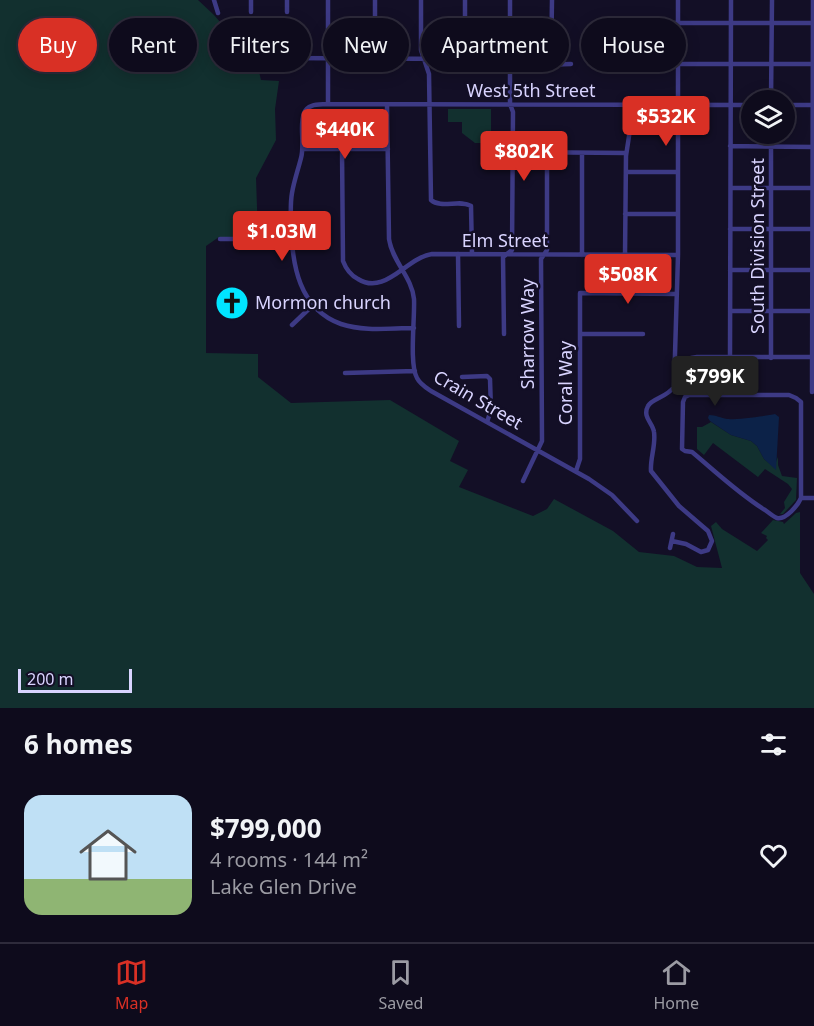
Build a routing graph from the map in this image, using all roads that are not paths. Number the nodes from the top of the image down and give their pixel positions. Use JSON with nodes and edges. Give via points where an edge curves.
{"nodes":[{"id":1,"x":214,"y":0,"type":"edge"},
{"id":2,"x":251,"y":0,"type":"edge"},
{"id":3,"x":287,"y":0,"type":"edge"},
{"id":4,"x":328,"y":0,"type":"edge"},
{"id":5,"x":375,"y":0,"type":"edge"},
{"id":6,"x":421,"y":0,"type":"edge"},
{"id":7,"x":465,"y":0,"type":"edge"},
{"id":8,"x":510,"y":0,"type":"edge"},
{"id":9,"x":552,"y":0,"type":"edge"},
{"id":10,"x":678,"y":0,"type":"edge"},
{"id":11,"x":731,"y":0,"type":"edge"},
{"id":12,"x":772,"y":0,"type":"edge"},
{"id":13,"x":813,"y":0,"type":"edge"},
{"id":14,"x":251,"y":12,"type":"dead end"},
{"id":15,"x":287,"y":12,"type":"dead end"},
{"id":16,"x":218,"y":13,"type":"dead end"},
{"id":17,"x":328,"y":18,"type":"edge"},
{"id":18,"x":375,"y":18,"type":"edge"},
{"id":19,"x":421,"y":18,"type":"edge"},
{"id":20,"x":465,"y":18,"type":"edge"},
{"id":21,"x":510,"y":18,"type":"edge"},
{"id":22,"x":552,"y":18,"type":"edge"},
{"id":23,"x":678,"y":18,"type":"edge"},
{"id":24,"x":686,"y":23,"type":"edge"},
{"id":25,"x":731,"y":23,"type":"junction"},
{"id":26,"x":772,"y":23,"type":"junction"},
{"id":27,"x":813,"y":23,"type":"edge"},
{"id":28,"x":686,"y":64,"type":"edge"},
{"id":29,"x":730,"y":64,"type":"junction"},
{"id":30,"x":771,"y":64,"type":"junction"},
{"id":31,"x":813,"y":64,"type":"edge"},
{"id":32,"x":328,"y":72,"type":"edge"},
{"id":33,"x":428,"y":72,"type":"edge"},
{"id":34,"x":510,"y":72,"type":"edge"},
{"id":35,"x":678,"y":72,"type":"edge"},
{"id":36,"x":771,"y":90,"type":"edge"},
{"id":37,"x":328,"y":104,"type":"junction"},
{"id":38,"x":510,"y":104,"type":"junction"},
{"id":39,"x":387,"y":105,"type":"junction"},
{"id":40,"x":430,"y":105,"type":"junction"},
{"id":41,"x":631,"y":105,"type":"junction"},
{"id":42,"x":677,"y":105,"type":"junction"},
{"id":43,"x":730,"y":105,"type":"junction"},
{"id":44,"x":741,"y":105,"type":"edge"},
{"id":45,"x":795,"y":105,"type":"edge"},
{"id":46,"x":813,"y":105,"type":"edge"},
{"id":47,"x":730,"y":146,"type":"junction"},
{"id":48,"x":771,"y":146,"type":"junction"},
{"id":49,"x":813,"y":147,"type":"edge"},
{"id":50,"x":303,"y":149,"type":"junction"},
{"id":51,"x":342,"y":149,"type":"junction"},
{"id":52,"x":388,"y":149,"type":"junction"},
{"id":53,"x":513,"y":152,"type":"junction"},
{"id":54,"x":547,"y":152,"type":"junction"},
{"id":55,"x":582,"y":153,"type":"junction"},
{"id":56,"x":626,"y":153,"type":"junction"},
{"id":57,"x":626,"y":172,"type":"junction"},
{"id":58,"x":678,"y":172,"type":"junction"},
{"id":59,"x":731,"y":188,"type":"junction"},
{"id":60,"x":772,"y":188,"type":"junction"},
{"id":61,"x":814,"y":188,"type":"edge"},
{"id":62,"x":625,"y":214,"type":"junction"},
{"id":63,"x":678,"y":214,"type":"junction"},
{"id":64,"x":730,"y":229,"type":"junction"},
{"id":65,"x":772,"y":229,"type":"junction"},
{"id":66,"x":814,"y":229,"type":"edge"},
{"id":67,"x":220,"y":239,"type":"dead end"},
{"id":68,"x":292,"y":239,"type":"junction"},
{"id":69,"x":458,"y":254,"type":"junction"},
{"id":70,"x":472,"y":254,"type":"junction"},
{"id":71,"x":508,"y":254,"type":"junction"},
{"id":72,"x":544,"y":255,"type":"junction"},
{"id":73,"x":582,"y":255,"type":"junction"},
{"id":74,"x":625,"y":255,"type":"junction"},
{"id":75,"x":678,"y":255,"type":"junction"},
{"id":76,"x":402,"y":270,"type":"junction"},
{"id":77,"x":730,"y":270,"type":"junction"},
{"id":78,"x":772,"y":270,"type":"junction"},
{"id":79,"x":813,"y":270,"type":"edge"},
{"id":80,"x":677,"y":294,"type":"junction"},
{"id":81,"x":314,"y":305,"type":"junction"},
{"id":82,"x":730,"y":311,"type":"junction"},
{"id":83,"x":771,"y":311,"type":"junction"},
{"id":84,"x":813,"y":311,"type":"edge"},
{"id":85,"x":292,"y":325,"type":"dead end"},
{"id":86,"x":459,"y":327,"type":"dead end"},
{"id":87,"x":414,"y":328,"type":"junction"},
{"id":88,"x":504,"y":334,"type":"dead end"},
{"id":89,"x":580,"y":334,"type":"junction"},
{"id":90,"x":643,"y":334,"type":"dead end"},
{"id":91,"x":730,"y":357,"type":"junction"},
{"id":92,"x":812,"y":357,"type":"junction"},
{"id":93,"x":771,"y":358,"type":"junction"},
{"id":94,"x":688,"y":360,"type":"dead end"},
{"id":95,"x":415,"y":371,"type":"junction"},
{"id":96,"x":345,"y":373,"type":"dead end"},
{"id":97,"x":462,"y":376,"type":"dead end"},
{"id":98,"x":812,"y":392,"type":"dead end"},
{"id":99,"x":487,"y":422,"type":"junction"},
{"id":100,"x":539,"y":451,"type":"junction"},
{"id":101,"x":576,"y":471,"type":"junction"},
{"id":102,"x":523,"y":481,"type":"dead end"},
{"id":103,"x":801,"y":498,"type":"junction"},
{"id":104,"x":814,"y":498,"type":"edge"},
{"id":105,"x":637,"y":521,"type":"dead end"},
{"id":106,"x":673,"y":534,"type":"dead end"},
{"id":107,"x":672,"y":541,"type":"junction"},
{"id":108,"x":670,"y":548,"type":"dead end"}],
"edges":[{"from":1,"to":16,"type":"street"},
{"from":2,"to":14,"type":"street"},
{"from":3,"to":15,"type":"street"},
{"from":4,"to":17,"type":"street"},
{"from":5,"to":18,"type":"street"},
{"from":6,"to":19,"type":"street"},
{"from":7,"to":20,"type":"street"},
{"from":8,"to":21,"type":"street"},
{"from":9,"to":22,"type":"street"},
{"from":10,"to":23,"type":"street"},
{"from":11,"to":25,"type":"street"},
{"from":12,"to":26,"type":"street"},
{"from":13,"to":27,"type":"street"},
{"from":24,"to":25,"type":"street"},
{"from":25,"to":26,"type":"street"},
{"from":25,"to":29,"type":"street"},
{"from":26,"to":27,"type":"street"},
{"from":26,"to":30,"type":"street"},
{"from":27,"to":31,"type":"street"},
{"from":28,"to":29,"type":"street"},
{"from":29,"to":30,"type":"street"},
{"from":29,"to":43,"type":"street"},
{"from":30,"to":31,"type":"street"},
{"from":30,"to":36,"type":"street"},
{"from":31,"to":46,"type":"street"},
{"from":32,"to":37,"type":"street"},
{"from":33,"to":40,"type":"street"},
{"from":34,"to":38,"type":"street"},
{"from":35,"to":42,"type":"street"},
{"from":37,"to":39,"type":"street","name":"West 5th Street"},
{"from":37,"to":50,"type":"street","name":"West 5th Street","via":[[311,105],[304,114]]},
{"from":38,"to":40,"type":"street","name":"West 5th Street"},
{"from":38,"to":41,"type":"street","name":"West 5th Street"},
{"from":38,"to":53,"type":"street"},
{"from":39,"to":40,"type":"street","name":"West 5th Street"},
{"from":39,"to":52,"type":"street","name":"Crain Street"},
{"from":40,"to":70,"type":"street","via":[[431,200],[436,204],[471,206]]},
{"from":41,"to":42,"type":"street","name":"West 5th Street"},
{"from":41,"to":56,"type":"street"},
{"from":42,"to":43,"type":"street","name":"West 5th Street"},
{"from":42,"to":58,"type":"street"},
{"from":43,"to":44,"type":"street","name":"West 5th Street"},
{"from":43,"to":47,"type":"street"},
{"from":45,"to":46,"type":"street"},
{"from":46,"to":49,"type":"street"},
{"from":47,"to":48,"type":"street"},
{"from":47,"to":59,"type":"street"},
{"from":48,"to":49,"type":"street"},
{"from":48,"to":60,"type":"street","name":"South Division Street"},
{"from":49,"to":61,"type":"street"},
{"from":50,"to":51,"type":"street"},
{"from":50,"to":68,"type":"street","via":[[291,196]]},
{"from":51,"to":52,"type":"street"},
{"from":51,"to":76,"type":"street","name":"Elm Street","via":[[343,261],[356,278],[375,284]]},
{"from":52,"to":76,"type":"street","name":"Crain Street","via":[[389,239]]},
{"from":53,"to":54,"type":"street"},
{"from":53,"to":71,"type":"street","via":[[512,250]]},
{"from":54,"to":55,"type":"street"},
{"from":54,"to":72,"type":"street","name":"Sharrow Way"},
{"from":55,"to":56,"type":"street"},
{"from":55,"to":73,"type":"street"},
{"from":56,"to":57,"type":"street"},
{"from":57,"to":58,"type":"street"},
{"from":57,"to":62,"type":"street"},
{"from":58,"to":63,"type":"street"},
{"from":59,"to":60,"type":"street"},
{"from":59,"to":64,"type":"street"},
{"from":60,"to":61,"type":"street"},
{"from":60,"to":65,"type":"street","name":"South Division Street"},
{"from":61,"to":66,"type":"street"},
{"from":62,"to":63,"type":"street"},
{"from":62,"to":74,"type":"street"},
{"from":63,"to":75,"type":"street"},
{"from":64,"to":65,"type":"street"},
{"from":64,"to":77,"type":"street"},
{"from":65,"to":66,"type":"street"},
{"from":65,"to":78,"type":"street","name":"South Division Street"},
{"from":66,"to":79,"type":"street"},
{"from":67,"to":68,"type":"street"},
{"from":68,"to":81,"type":"street","via":[[295,273]]},
{"from":69,"to":70,"type":"street","name":"Elm Street"},
{"from":69,"to":76,"type":"street","name":"Elm Street","via":[[423,256]]},
{"from":69,"to":86,"type":"street"},
{"from":70,"to":71,"type":"street","name":"Elm Street"},
{"from":71,"to":72,"type":"street","name":"Elm Street"},
{"from":71,"to":88,"type":"street","via":[[503,257]]},
{"from":72,"to":73,"type":"street","name":"Elm Street"},
{"from":72,"to":100,"type":"street","name":"Sharrow Way"},
{"from":73,"to":74,"type":"street","name":"Elm Street"},
{"from":74,"to":75,"type":"street","name":"Elm Street"},
{"from":75,"to":80,"type":"street"},
{"from":76,"to":87,"type":"street","name":"Crain Street","via":[[413,294]]},
{"from":77,"to":78,"type":"street"},
{"from":77,"to":82,"type":"street"},
{"from":78,"to":79,"type":"street"},
{"from":78,"to":83,"type":"street","name":"South Division Street"},
{"from":79,"to":84,"type":"street"},
{"from":80,"to":89,"type":"street","name":"Coral Way","via":[[580,293]]},
{"from":80,"to":107,"type":"street","via":[[674,387],[669,394],[652,401],[646,411],[655,435],[651,471],[680,506],[708,531],[712,541],[708,550],[701,552]]},
{"from":81,"to":85,"type":"street"},
{"from":81,"to":87,"type":"street","via":[[328,317],[353,327]]},
{"from":82,"to":83,"type":"street"},
{"from":82,"to":91,"type":"street"},
{"from":83,"to":84,"type":"street"},
{"from":83,"to":93,"type":"street","name":"South Division Street"},
{"from":84,"to":92,"type":"street"},
{"from":87,"to":95,"type":"street","name":"Crain Street"},
{"from":89,"to":90,"type":"street"},
{"from":89,"to":101,"type":"street","name":"Coral Way","via":[[580,459]]},
{"from":91,"to":93,"type":"street"},
{"from":91,"to":94,"type":"street"},
{"from":92,"to":93,"type":"street"},
{"from":92,"to":98,"type":"street"},
{"from":95,"to":96,"type":"street"},
{"from":95,"to":99,"type":"street","name":"Crain Street","via":[[423,386]]},
{"from":97,"to":99,"type":"street","via":[[490,379]]},
{"from":99,"to":100,"type":"street","name":"Crain Street"},
{"from":100,"to":101,"type":"street","name":"Crain Street"},
{"from":100,"to":102,"type":"street","name":"Sharrow Way"},
{"from":101,"to":105,"type":"street","name":"Crain Street","via":[[612,495]]},
{"from":103,"to":103,"type":"street","via":[[787,515],[777,518],[692,452],[685,452],[685,397],[796,398],[802,407]]},
{"from":103,"to":104,"type":"street"},
{"from":106,"to":107,"type":"street"},
{"from":107,"to":108,"type":"street"}]}
